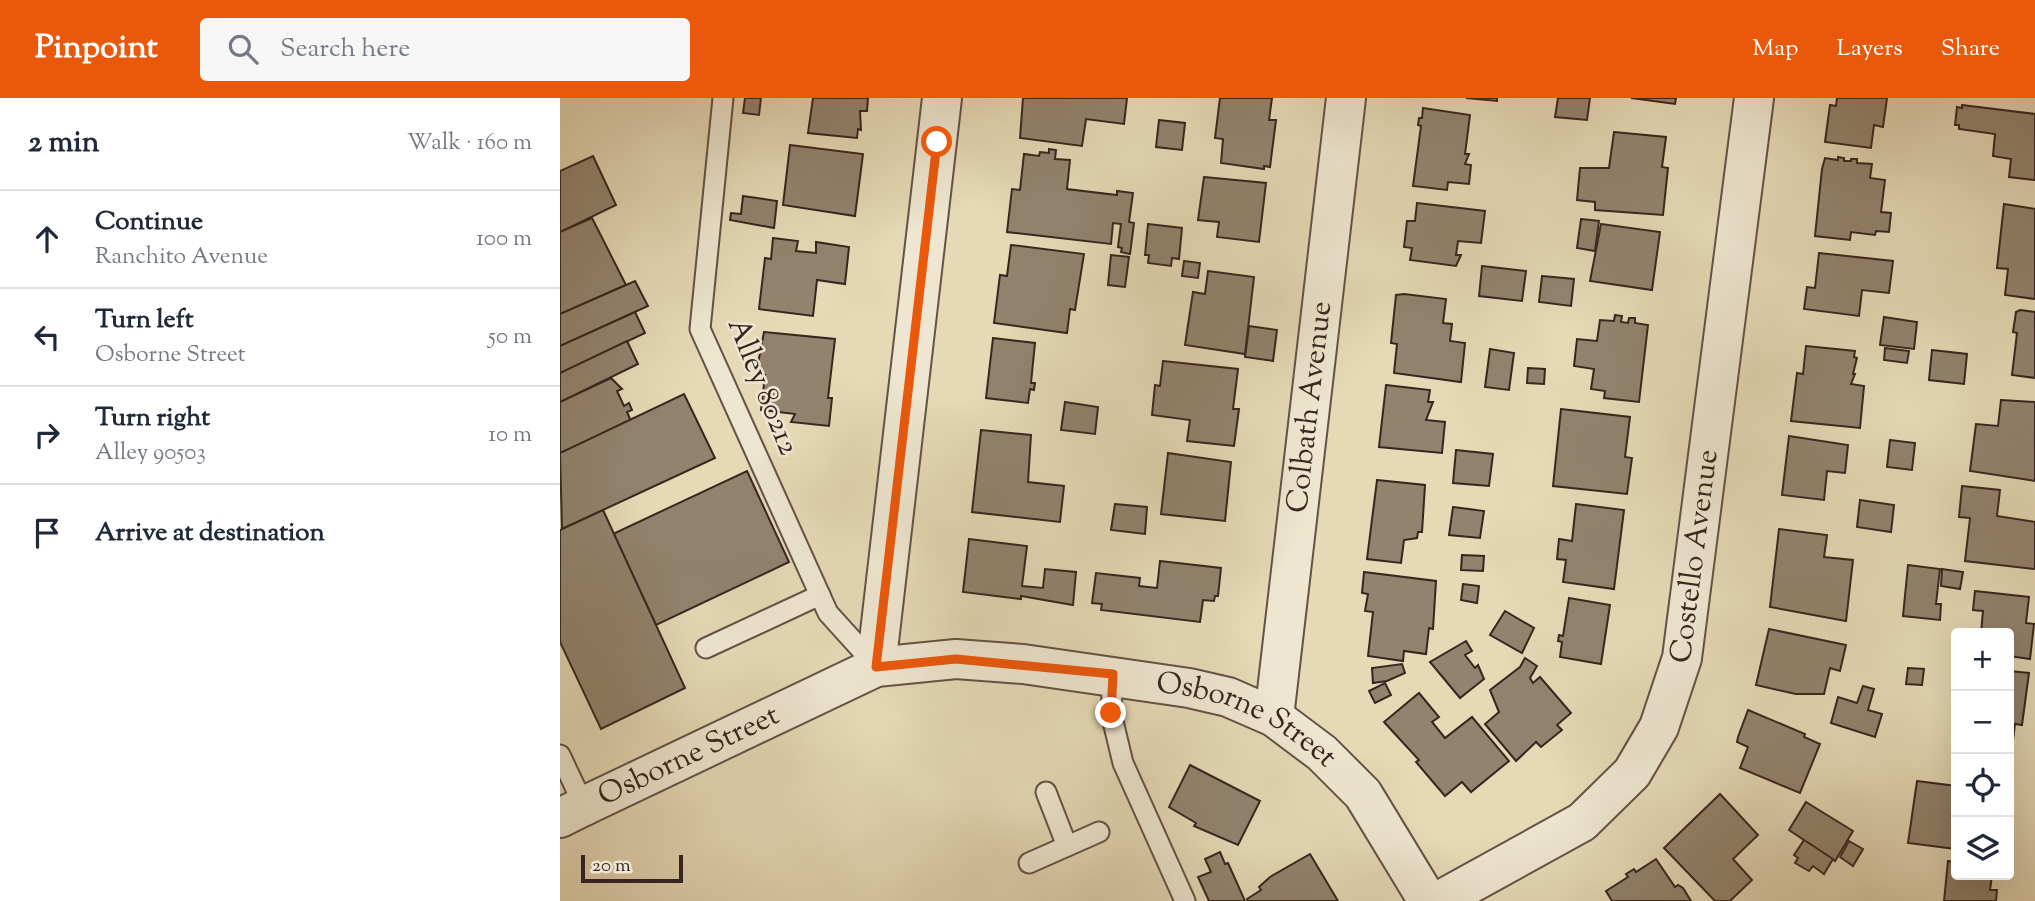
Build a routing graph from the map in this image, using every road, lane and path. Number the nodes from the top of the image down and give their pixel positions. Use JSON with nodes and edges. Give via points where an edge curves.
{"nodes":[{"id":1,"x":723,"y":98,"type":"edge"},
{"id":2,"x":942,"y":98,"type":"edge"},
{"id":3,"x":1346,"y":98,"type":"edge"},
{"id":4,"x":1754,"y":98,"type":"edge"},
{"id":5,"x":820,"y":595,"type":"junction"},
{"id":6,"x":706,"y":648,"type":"dead end"},
{"id":7,"x":876,"y":667,"type":"junction"},
{"id":8,"x":1113,"y":674,"type":"junction"},
{"id":9,"x":1274,"y":717,"type":"junction"},
{"id":10,"x":560,"y":755,"type":"edge"},
{"id":11,"x":1046,"y":792,"type":"dead end"},
{"id":12,"x":572,"y":812,"type":"edge"},
{"id":13,"x":1099,"y":832,"type":"dead end"},
{"id":14,"x":1067,"y":846,"type":"junction"},
{"id":15,"x":1029,"y":863,"type":"dead end"},
{"id":16,"x":1185,"y":901,"type":"edge"},
{"id":17,"x":1428,"y":901,"type":"edge"},
{"id":18,"x":1439,"y":901,"type":"edge"}],
"edges":[{"from":1,"to":5,"type":"lane","name":"Alley 80212","via":[[700,329]]},
{"from":2,"to":7,"type":"street"},
{"from":3,"to":9,"type":"street","name":"Colbath Avenue"},
{"from":4,"to":18,"type":"street","name":"Costello Avenue","via":[[1682,658],[1659,727],[1632,773],[1582,822]]},
{"from":5,"to":6,"type":"lane"},
{"from":5,"to":7,"type":"lane","name":"Alley 80212","via":[[828,613]]},
{"from":7,"to":8,"type":"street","name":"Osborne Street","via":[[956,659]]},
{"from":7,"to":12,"type":"street","name":"Osborne Street"},
{"from":8,"to":9,"type":"street","name":"Osborne Street","via":[[1228,697]]},
{"from":8,"to":16,"type":"lane","via":[[1111,713],[1123,763]]},
{"from":9,"to":17,"type":"street","name":"Osborne Street","via":[[1322,753],[1363,794]]},
{"from":10,"to":12,"type":"lane"},
{"from":11,"to":14,"type":"lane"},
{"from":13,"to":14,"type":"lane"},
{"from":14,"to":15,"type":"lane"}]}
